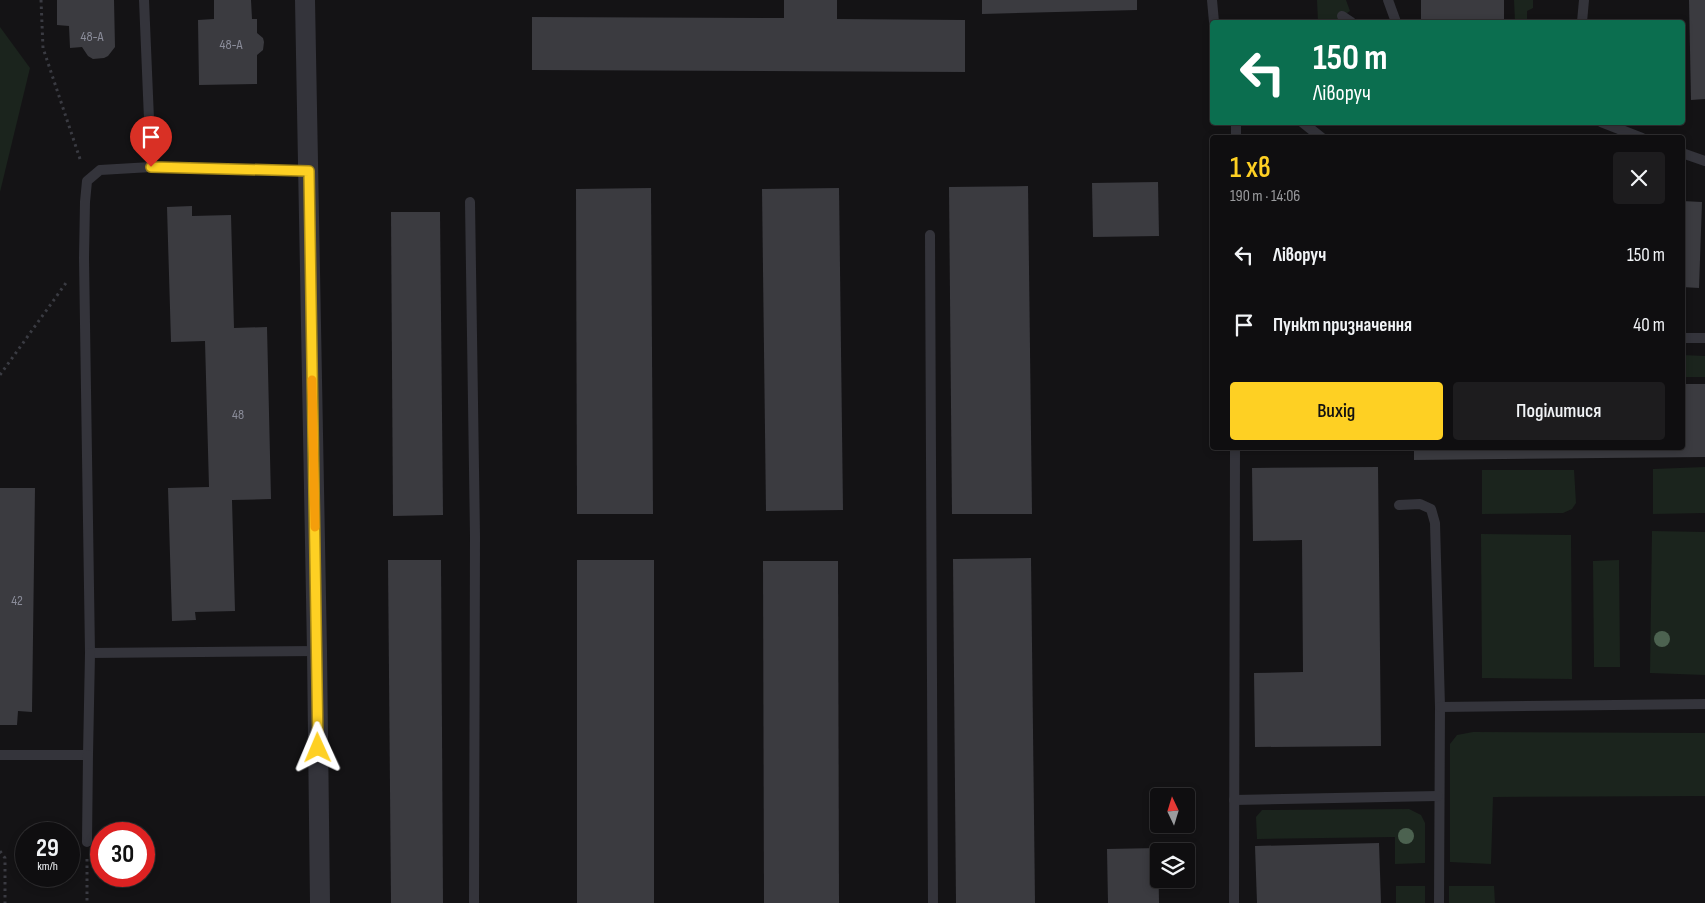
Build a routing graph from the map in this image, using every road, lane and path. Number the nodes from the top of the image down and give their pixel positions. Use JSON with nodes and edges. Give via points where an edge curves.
{"nodes":[{"id":1,"x":41,"y":0,"type":"edge"},
{"id":2,"x":144,"y":0,"type":"edge"},
{"id":3,"x":305,"y":0,"type":"edge"},
{"id":4,"x":1212,"y":0,"type":"edge"},
{"id":5,"x":1388,"y":0,"type":"edge"},
{"id":6,"x":1584,"y":0,"type":"edge"},
{"id":7,"x":1214,"y":20,"type":"edge"},
{"id":8,"x":1395,"y":20,"type":"edge"},
{"id":9,"x":1582,"y":20,"type":"edge"},
{"id":10,"x":1306,"y":125,"type":"edge"},
{"id":11,"x":1609,"y":125,"type":"edge"},
{"id":12,"x":1318,"y":135,"type":"edge"},
{"id":13,"x":1634,"y":135,"type":"edge"},
{"id":14,"x":1685,"y":154,"type":"edge"},
{"id":15,"x":1705,"y":161,"type":"edge"},
{"id":16,"x":151,"y":167,"type":"junction"},
{"id":17,"x":309,"y":171,"type":"junction"},
{"id":18,"x":87,"y":182,"type":"junction"},
{"id":19,"x":470,"y":202,"type":"dead end"},
{"id":20,"x":930,"y":235,"type":"dead end"},
{"id":21,"x":84,"y":258,"type":"junction"},
{"id":22,"x":1685,"y":338,"type":"edge"},
{"id":23,"x":1705,"y":338,"type":"edge"},
{"id":24,"x":0,"y":376,"type":"edge"},
{"id":25,"x":1235,"y":450,"type":"edge"},
{"id":26,"x":1399,"y":505,"type":"dead end"},
{"id":27,"x":317,"y":651,"type":"junction"},
{"id":28,"x":90,"y":653,"type":"junction"},
{"id":29,"x":1705,"y":704,"type":"edge"},
{"id":30,"x":1440,"y":707,"type":"junction"},
{"id":31,"x":0,"y":755,"type":"edge"},
{"id":32,"x":88,"y":755,"type":"junction"},
{"id":33,"x":1438,"y":796,"type":"junction"},
{"id":34,"x":1234,"y":800,"type":"junction"},
{"id":35,"x":87,"y":842,"type":"dead end"},
{"id":36,"x":0,"y":851,"type":"edge"},
{"id":37,"x":0,"y":858,"type":"edge"},
{"id":38,"x":5,"y":858,"type":"junction"},
{"id":39,"x":87,"y":858,"type":"dead end"},
{"id":40,"x":6,"y":903,"type":"edge"},
{"id":41,"x":87,"y":903,"type":"edge"},
{"id":42,"x":320,"y":903,"type":"edge"},
{"id":43,"x":474,"y":903,"type":"edge"},
{"id":44,"x":933,"y":903,"type":"edge"},
{"id":45,"x":1234,"y":903,"type":"edge"},
{"id":46,"x":1439,"y":903,"type":"edge"}],
"edges":[{"from":1,"to":18,"type":"path","via":[[43,48]]},
{"from":2,"to":16,"type":"lane"},
{"from":3,"to":17,"type":"street"},
{"from":4,"to":7,"type":"lane"},
{"from":5,"to":8,"type":"lane"},
{"from":6,"to":9,"type":"lane"},
{"from":10,"to":12,"type":"lane"},
{"from":11,"to":13,"type":"lane"},
{"from":14,"to":15,"type":"lane"},
{"from":16,"to":17,"type":"lane"},
{"from":16,"to":18,"type":"lane","via":[[100,170]]},
{"from":17,"to":27,"type":"street"},
{"from":18,"to":21,"type":"lane"},
{"from":19,"to":43,"type":"lane","via":[[475,536]]},
{"from":20,"to":44,"type":"lane"},
{"from":21,"to":24,"type":"path"},
{"from":21,"to":28,"type":"lane"},
{"from":22,"to":23,"type":"lane"},
{"from":25,"to":34,"type":"lane"},
{"from":26,"to":30,"type":"lane","via":[[1420,504],[1431,509],[1435,523]]},
{"from":27,"to":28,"type":"lane"},
{"from":27,"to":42,"type":"street"},
{"from":28,"to":32,"type":"lane"},
{"from":29,"to":30,"type":"lane"},
{"from":30,"to":33,"type":"lane"},
{"from":31,"to":32,"type":"lane"},
{"from":32,"to":35,"type":"lane"},
{"from":33,"to":34,"type":"lane"},
{"from":33,"to":46,"type":"lane"},
{"from":34,"to":45,"type":"lane"},
{"from":36,"to":38,"type":"path"},
{"from":37,"to":38,"type":"path"},
{"from":38,"to":40,"type":"path"},
{"from":39,"to":41,"type":"path"}]}
